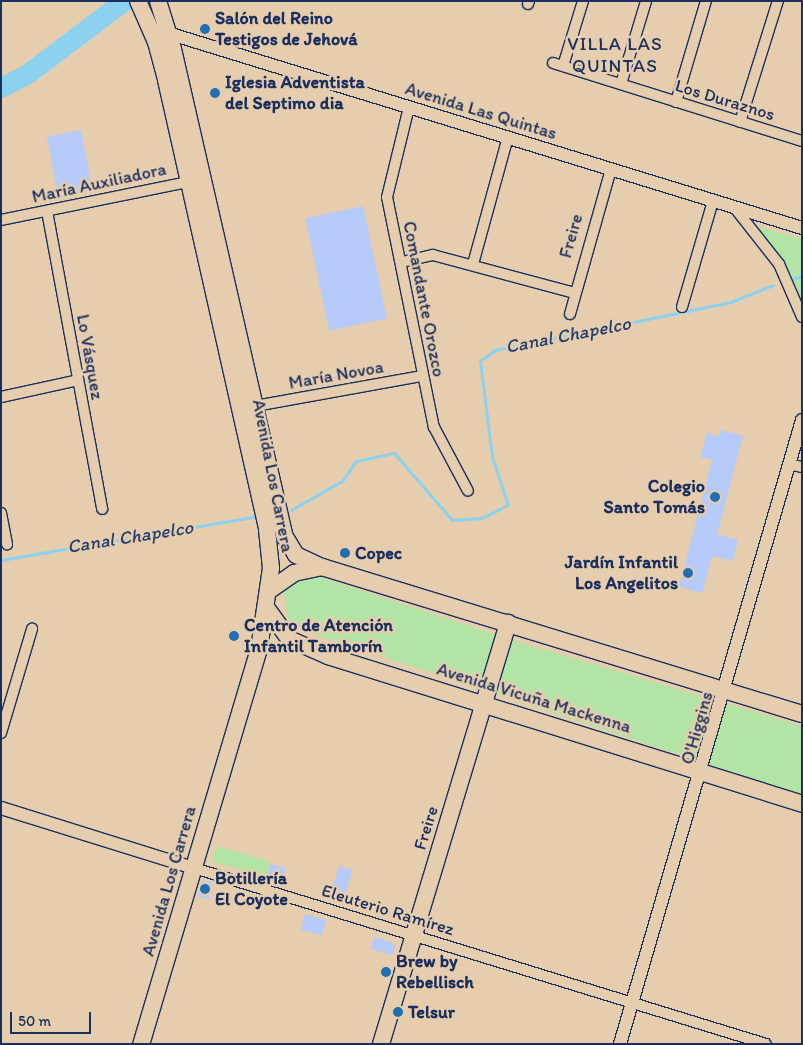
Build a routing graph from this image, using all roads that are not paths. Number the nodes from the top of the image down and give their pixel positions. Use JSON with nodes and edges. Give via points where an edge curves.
{"nodes":[{"id":1,"x":158,"y":1,"type":"edge"},
{"id":2,"x":583,"y":1,"type":"edge"},
{"id":3,"x":646,"y":1,"type":"edge"},
{"id":4,"x":706,"y":1,"type":"edge"},
{"id":5,"x":778,"y":1,"type":"edge"},
{"id":6,"x":140,"y":5,"type":"edge"},
{"id":7,"x":151,"y":27,"type":"junction"},
{"id":8,"x":169,"y":33,"type":"junction"},
{"id":9,"x":621,"y":84,"type":"junction"},
{"id":10,"x":676,"y":102,"type":"junction"},
{"id":11,"x":409,"y":107,"type":"junction"},
{"id":12,"x":740,"y":122,"type":"junction"},
{"id":13,"x":508,"y":138,"type":"junction"},
{"id":14,"x":802,"y":141,"type":"edge"},
{"id":15,"x":612,"y":169,"type":"junction"},
{"id":16,"x":195,"y":180,"type":"junction"},
{"id":17,"x":713,"y":201,"type":"junction"},
{"id":18,"x":733,"y":207,"type":"junction"},
{"id":19,"x":47,"y":211,"type":"junction"},
{"id":20,"x":1,"y":220,"type":"edge"},
{"id":21,"x":802,"y":228,"type":"edge"},
{"id":22,"x":402,"y":262,"type":"junction"},
{"id":23,"x":473,"y":264,"type":"junction"},
{"id":24,"x":575,"y":293,"type":"junction"},
{"id":25,"x":682,"y":307,"type":"dead end"},
{"id":26,"x":570,"y":314,"type":"dead end"},
{"id":27,"x":802,"y":317,"type":"edge"},
{"id":28,"x":422,"y":376,"type":"junction"},
{"id":29,"x":78,"y":380,"type":"junction"},
{"id":30,"x":1,"y":397,"type":"edge"},
{"id":31,"x":255,"y":406,"type":"junction"},
{"id":32,"x":802,"y":420,"type":"edge"},
{"id":33,"x":796,"y":465,"type":"edge"},
{"id":34,"x":468,"y":491,"type":"dead end"},
{"id":35,"x":102,"y":509,"type":"dead end"},
{"id":36,"x":1,"y":513,"type":"edge"},
{"id":37,"x":7,"y":544,"type":"dead end"},
{"id":38,"x":322,"y":567,"type":"junction"},
{"id":39,"x":270,"y":590,"type":"junction"},
{"id":40,"x":268,"y":610,"type":"junction"},
{"id":41,"x":508,"y":623,"type":"junction"},
{"id":42,"x":32,"y":629,"type":"dead end"},
{"id":43,"x":726,"y":690,"type":"junction"},
{"id":44,"x":484,"y":703,"type":"junction"},
{"id":45,"x":802,"y":714,"type":"edge"},
{"id":46,"x":1,"y":733,"type":"edge"},
{"id":47,"x":703,"y":772,"type":"junction"},
{"id":48,"x":802,"y":804,"type":"edge"},
{"id":49,"x":1,"y":808,"type":"edge"},
{"id":50,"x":194,"y":868,"type":"junction"},
{"id":51,"x":414,"y":937,"type":"junction"},
{"id":52,"x":633,"y":1004,"type":"junction"},
{"id":53,"x":745,"y":1041,"type":"edge"},
{"id":54,"x":141,"y":1044,"type":"edge"},
{"id":55,"x":381,"y":1044,"type":"edge"},
{"id":56,"x":620,"y":1044,"type":"edge"},
{"id":57,"x":766,"y":1044,"type":"edge"}],
"edges":[{"from":1,"to":8,"type":"main road","name":"Avenida Los Carrera"},
{"from":2,"to":9,"type":"street","name":"Los Duraznos","via":[[558,65]]},
{"from":3,"to":9,"type":"street"},
{"from":4,"to":10,"type":"street"},
{"from":5,"to":12,"type":"street"},
{"from":6,"to":7,"type":"main road","name":"Avenida Los Carrera"},
{"from":7,"to":8,"type":"street","name":"Avenida Las Quintas"},
{"from":7,"to":16,"type":"main road","name":"Avenida Los Carrera"},
{"from":8,"to":11,"type":"street","name":"Avenida Las Quintas"},
{"from":8,"to":16,"type":"main road","name":"Avenida Los Carrera"},
{"from":9,"to":10,"type":"street","name":"Los Duraznos"},
{"from":10,"to":12,"type":"street","name":"Los Duraznos"},
{"from":11,"to":13,"type":"street","name":"Avenida Las Quintas"},
{"from":11,"to":22,"type":"street","name":"Comandante Orozco","via":[[387,197]]},
{"from":12,"to":14,"type":"street","name":"Los Duraznos"},
{"from":13,"to":15,"type":"street","name":"Avenida Las Quintas"},
{"from":13,"to":23,"type":"street"},
{"from":15,"to":17,"type":"street","name":"Avenida Las Quintas"},
{"from":15,"to":24,"type":"street","name":"Freire"},
{"from":16,"to":19,"type":"street","name":"María Auxiliadora"},
{"from":16,"to":31,"type":"main road","name":"Avenida Los Carrera"},
{"from":16,"to":39,"type":"main road","name":"Avenida Los Carrera","via":[[266,530]]},
{"from":17,"to":18,"type":"street","name":"Avenida Las Quintas"},
{"from":17,"to":25,"type":"street"},
{"from":18,"to":21,"type":"street","name":"Avenida Las Quintas"},
{"from":18,"to":27,"type":"street","via":[[779,264]]},
{"from":19,"to":20,"type":"street","name":"María Auxiliadora"},
{"from":19,"to":29,"type":"street","name":"Lo Vásquez"},
{"from":22,"to":23,"type":"street","via":[[433,255]]},
{"from":22,"to":28,"type":"street","name":"Comandante Orozco"},
{"from":23,"to":24,"type":"street"},
{"from":24,"to":26,"type":"street","name":"Freire"},
{"from":28,"to":31,"type":"street","name":"María Novoa"},
{"from":28,"to":34,"type":"street","name":"Comandante Orozco","via":[[434,427]]},
{"from":29,"to":30,"type":"street"},
{"from":29,"to":35,"type":"street","name":"Lo Vásquez"},
{"from":31,"to":38,"type":"main road","name":"Avenida Los Carrera","via":[[284,535],[296,555]]},
{"from":32,"to":33,"type":"street","name":"O'Higgins"},
{"from":33,"to":43,"type":"street","name":"O'Higgins"},
{"from":36,"to":37,"type":"street"},
{"from":38,"to":39,"type":"main road","via":[[294,572]]},
{"from":38,"to":41,"type":"main road"},
{"from":39,"to":40,"type":"main road","name":"Avenida Los Carrera"},
{"from":40,"to":44,"type":"main road","name":"Avenida Vicuña Mackenna","via":[[289,639],[328,656]]},
{"from":40,"to":50,"type":"main road","name":"Avenida Los Carrera"},
{"from":41,"to":43,"type":"main road"},
{"from":41,"to":44,"type":"main road","name":"Freire"},
{"from":42,"to":46,"type":"street"},
{"from":43,"to":45,"type":"main road"},
{"from":43,"to":47,"type":"street","name":"O'Higgins"},
{"from":44,"to":47,"type":"main road","name":"Avenida Vicuña Mackenna"},
{"from":44,"to":51,"type":"main road","name":"Freire"},
{"from":47,"to":48,"type":"main road","name":"Avenida Vicuña Mackenna"},
{"from":47,"to":52,"type":"street","name":"O'Higgins"},
{"from":49,"to":50,"type":"street","name":"Eleuterio Ramírez"},
{"from":50,"to":51,"type":"street","name":"Eleuterio Ramírez"},
{"from":50,"to":54,"type":"main road","name":"Avenida Los Carrera"},
{"from":51,"to":52,"type":"street","name":"Eleuterio Ramírez"},
{"from":51,"to":55,"type":"main road","name":"Freire"},
{"from":52,"to":53,"type":"street","name":"Eleuterio Ramírez"},
{"from":52,"to":56,"type":"street","name":"O'Higgins"},
{"from":53,"to":57,"type":"street","name":"Eleuterio Ramírez"}]}
